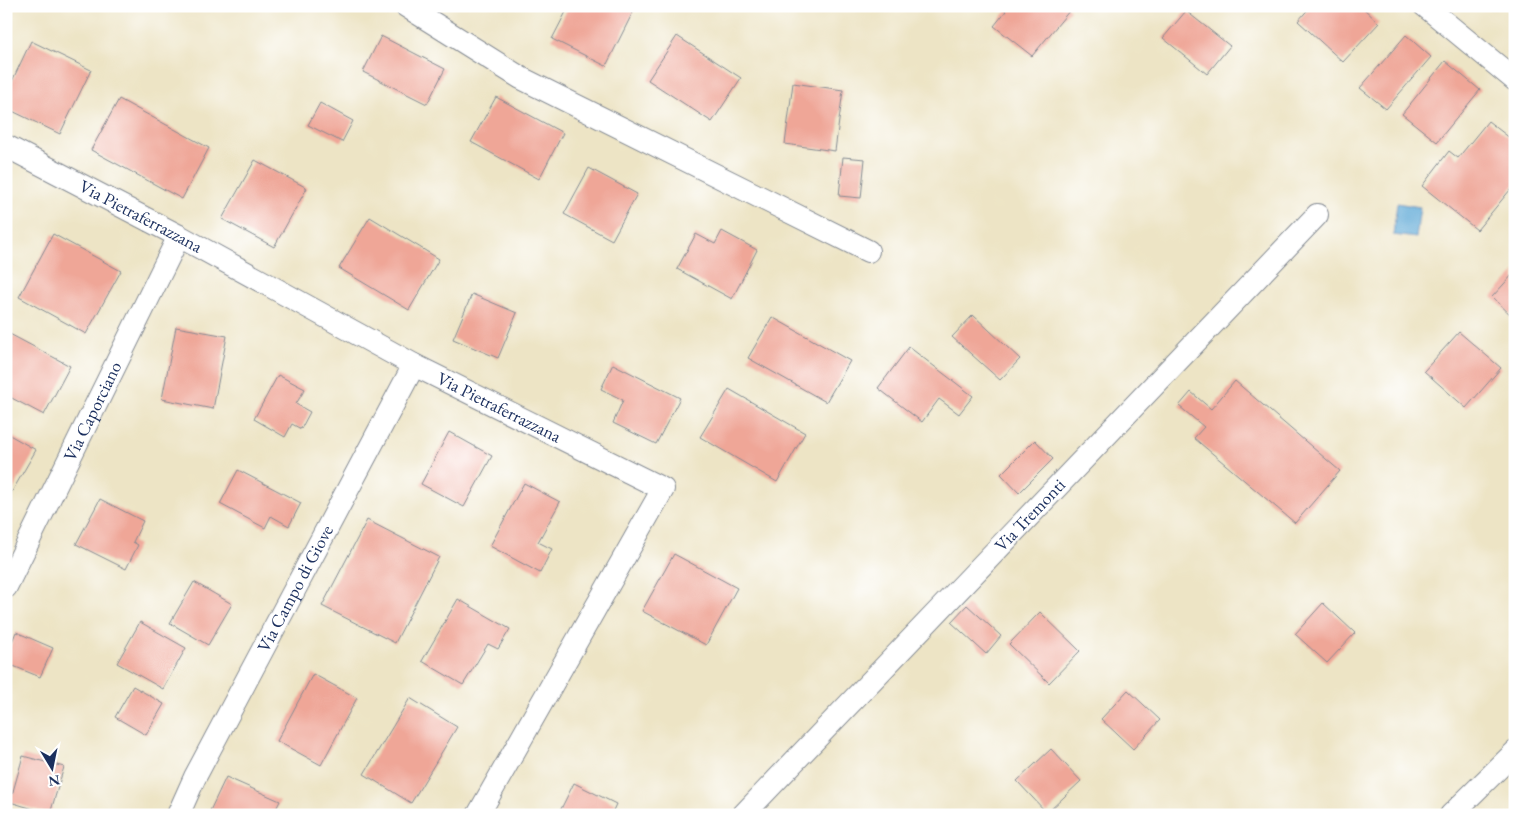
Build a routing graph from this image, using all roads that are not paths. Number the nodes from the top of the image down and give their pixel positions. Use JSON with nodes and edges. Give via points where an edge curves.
{"nodes":[{"id":1,"x":406,"y":6,"type":"edge"},
{"id":2,"x":1425,"y":6,"type":"edge"},
{"id":3,"x":1515,"y":80,"type":"edge"},
{"id":4,"x":6,"y":146,"type":"edge"},
{"id":5,"x":1317,"y":215,"type":"dead end"},
{"id":6,"x":179,"y":236,"type":"junction"},
{"id":7,"x":868,"y":251,"type":"dead end"},
{"id":8,"x":414,"y":364,"type":"junction"},
{"id":9,"x":6,"y":587,"type":"edge"},
{"id":10,"x":1515,"y":752,"type":"edge"},
{"id":11,"x":476,"y":812,"type":"edge"},
{"id":12,"x":178,"y":815,"type":"edge"},
{"id":13,"x":743,"y":815,"type":"edge"},
{"id":14,"x":1451,"y":815,"type":"edge"}],
"edges":[{"from":1,"to":7,"type":"street","via":[[521,78]]},
{"from":2,"to":3,"type":"street"},
{"from":4,"to":6,"type":"street","name":"Via Pietraferrazzana"},
{"from":5,"to":13,"type":"street","name":"Via Tremonti"},
{"from":6,"to":8,"type":"street","name":"Via Pietraferrazzana"},
{"from":6,"to":9,"type":"street","name":"Via Caporciano"},
{"from":8,"to":11,"type":"street","name":"Via Pietraferrazzana","via":[[663,490]]},
{"from":8,"to":12,"type":"street","name":"Via Campo di Giove","via":[[195,777]]},
{"from":10,"to":14,"type":"street"}]}
